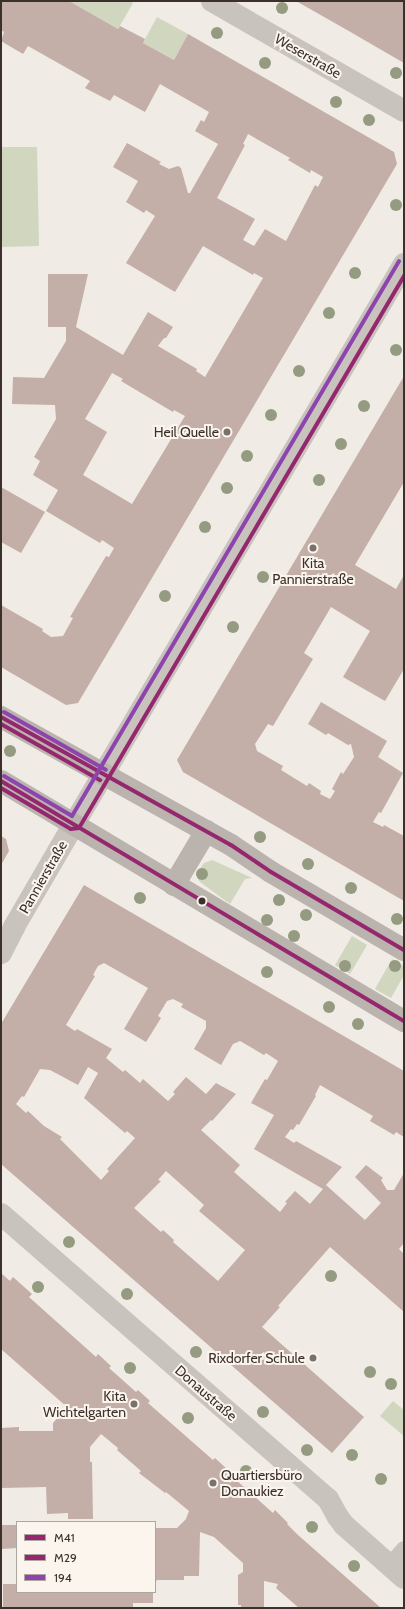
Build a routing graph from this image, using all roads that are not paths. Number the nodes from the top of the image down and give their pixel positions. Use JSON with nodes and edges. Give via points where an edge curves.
{"nodes":[{"id":1,"x":212,"y":1,"type":"edge"},
{"id":2,"x":404,"y":111,"type":"edge"},
{"id":3,"x":404,"y":264,"type":"edge"},
{"id":4,"x":1,"y":717,"type":"edge"},
{"id":5,"x":103,"y":775,"type":"junction"},
{"id":6,"x":1,"y":781,"type":"edge"},
{"id":7,"x":74,"y":824,"type":"junction"},
{"id":8,"x":206,"y":831,"type":"junction"},
{"id":9,"x":174,"y":885,"type":"junction"},
{"id":10,"x":404,"y":950,"type":"edge"},
{"id":11,"x":1,"y":953,"type":"edge"},
{"id":12,"x":404,"y":1021,"type":"edge"},
{"id":13,"x":1,"y":1214,"type":"edge"},
{"id":14,"x":404,"y":1549,"type":"edge"},
{"id":15,"x":397,"y":1571,"type":"edge"}],
"edges":[{"from":1,"to":2,"type":"street","name":"Weserstraße"},
{"from":3,"to":5,"type":"street","name":"Pannierstraße"},
{"from":4,"to":5,"type":"main road"},
{"from":5,"to":7,"type":"street","name":"Pannierstraße"},
{"from":5,"to":8,"type":"main road"},
{"from":6,"to":7,"type":"main road"},
{"from":7,"to":9,"type":"main road"},
{"from":7,"to":11,"type":"street","name":"Pannierstraße"},
{"from":8,"to":9,"type":"main road"},
{"from":8,"to":10,"type":"main road"},
{"from":9,"to":12,"type":"main road"},
{"from":13,"to":15,"type":"street","name":"Donaustraße","via":[[328,1499],[344,1525]]},
{"from":14,"to":15,"type":"lane"}]}
